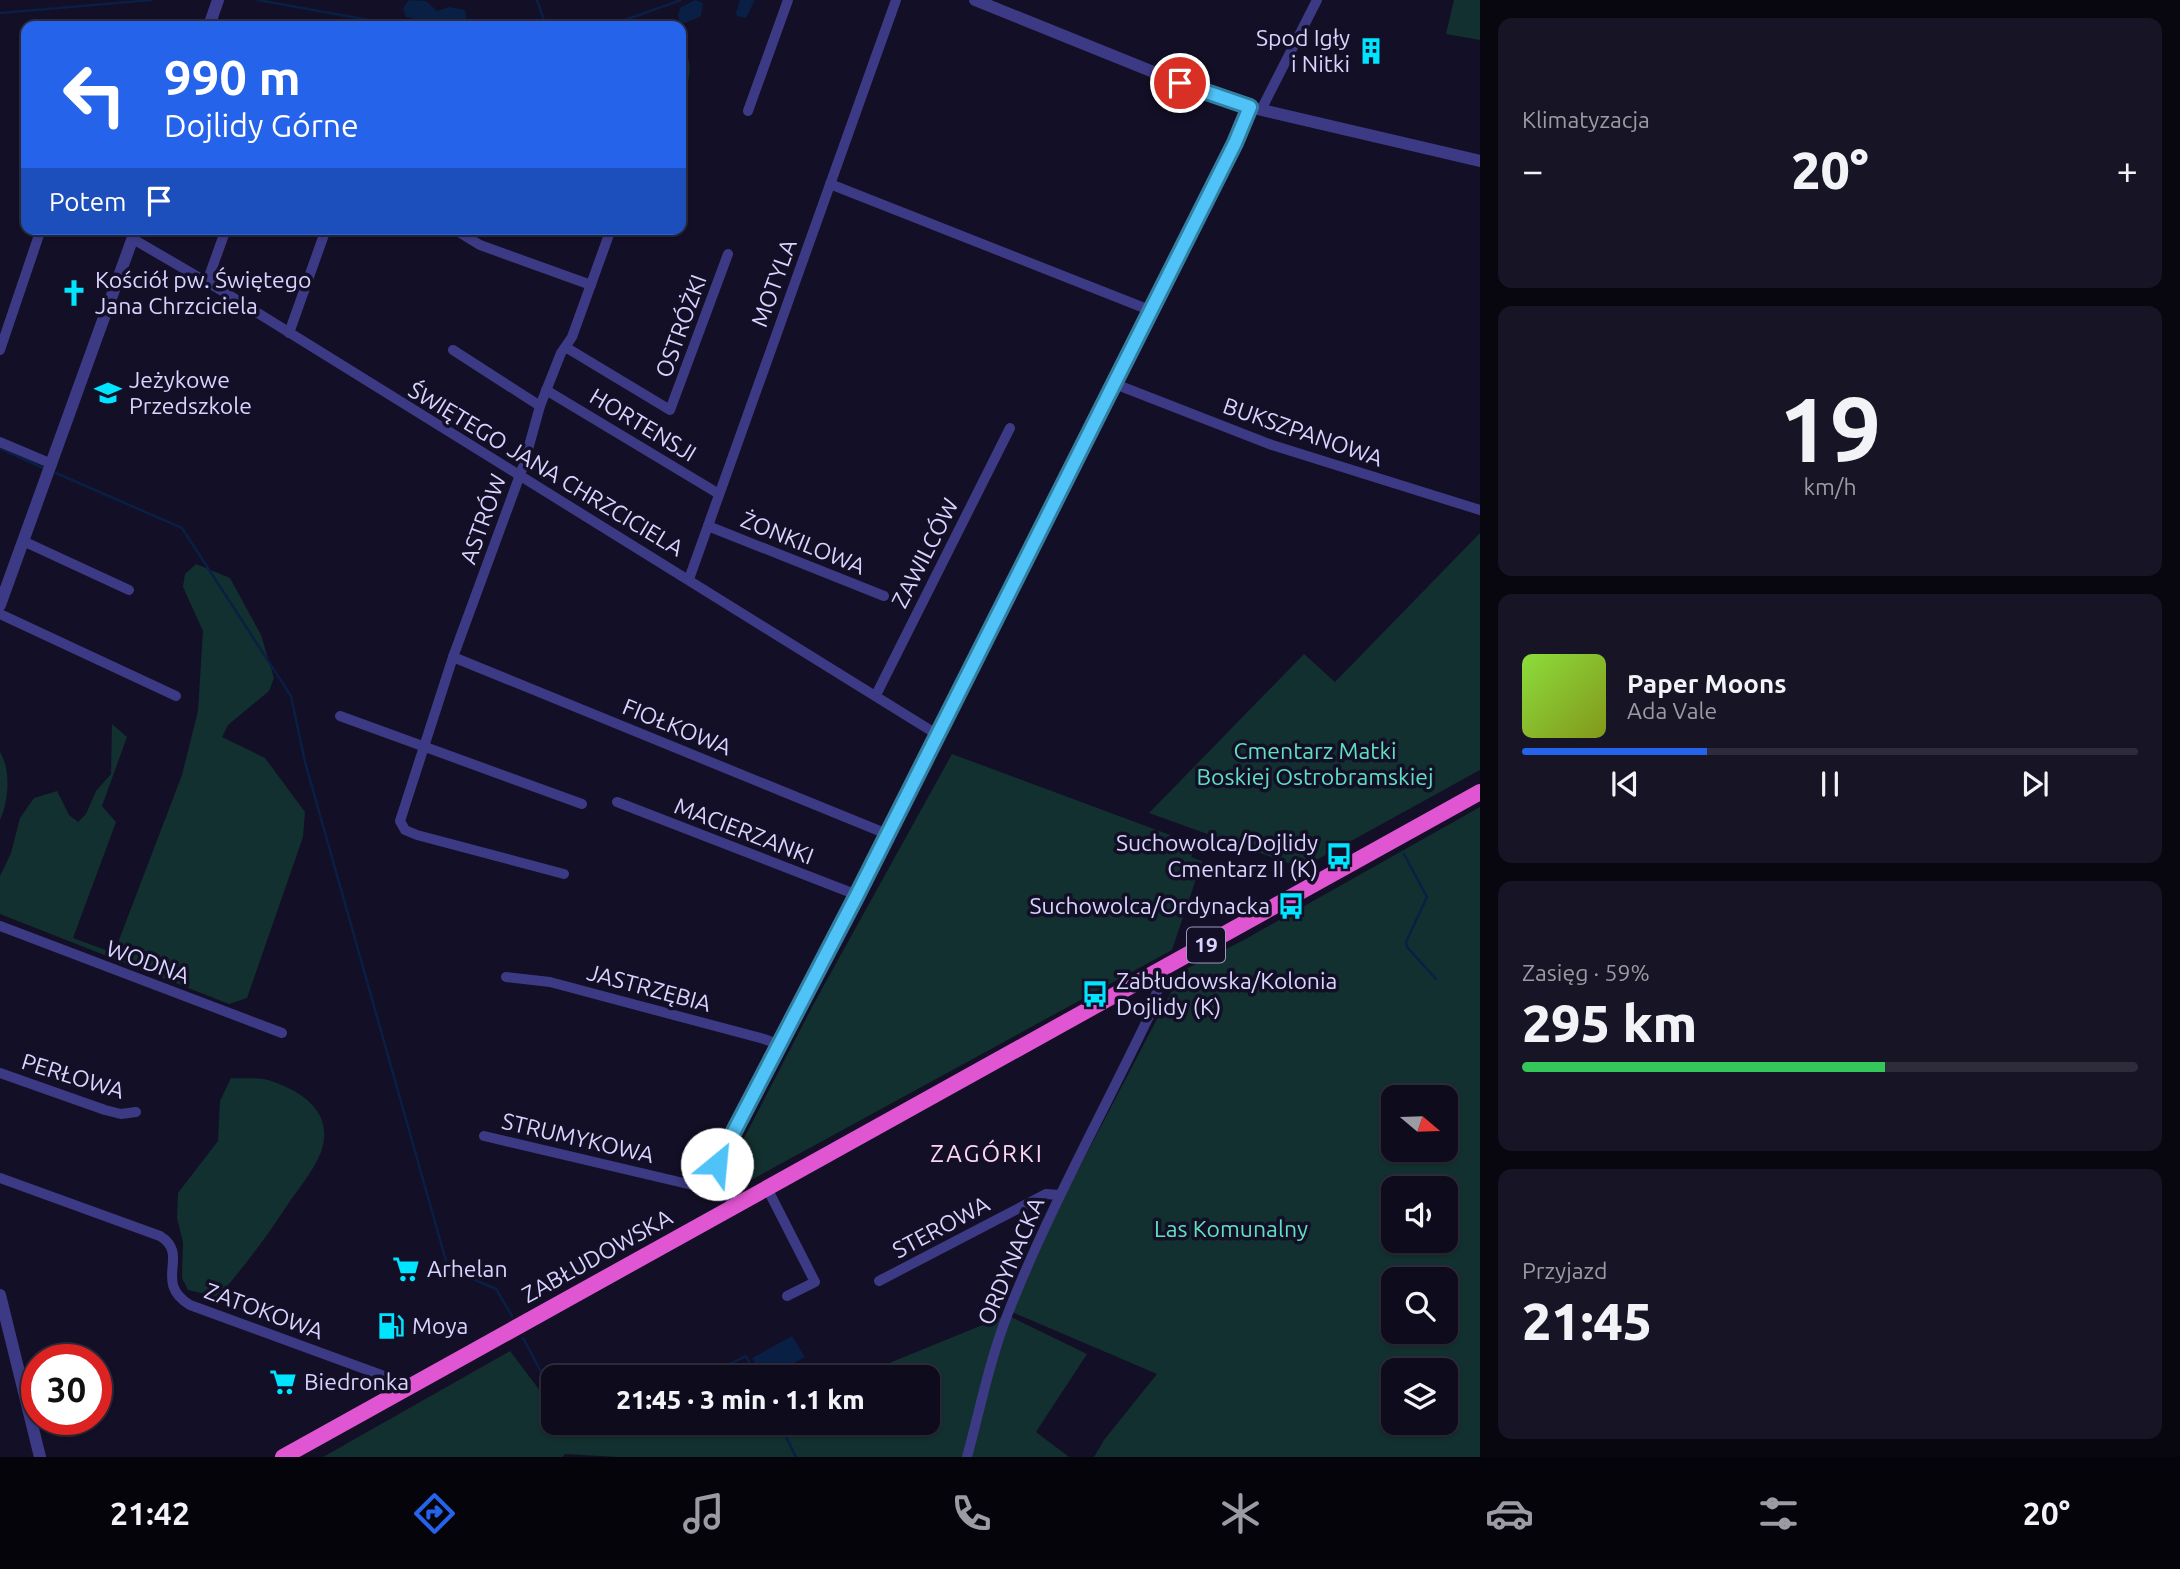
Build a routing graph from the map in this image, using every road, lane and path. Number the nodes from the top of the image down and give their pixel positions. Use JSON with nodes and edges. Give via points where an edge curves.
{"nodes":[{"id":1,"x":218,"y":0,"type":"edge"},
{"id":2,"x":788,"y":0,"type":"edge"},
{"id":3,"x":895,"y":0,"type":"edge"},
{"id":4,"x":975,"y":0,"type":"edge"},
{"id":5,"x":1317,"y":0,"type":"edge"},
{"id":6,"x":1002,"y":5,"type":"edge"},
{"id":7,"x":211,"y":21,"type":"edge"},
{"id":8,"x":1255,"y":108,"type":"junction"},
{"id":9,"x":748,"y":111,"type":"dead end"},
{"id":10,"x":1480,"y":161,"type":"edge"},
{"id":11,"x":830,"y":184,"type":"junction"},
{"id":12,"x":39,"y":235,"type":"edge"},
{"id":13,"x":135,"y":235,"type":"edge"},
{"id":14,"x":136,"y":235,"type":"edge"},
{"id":15,"x":224,"y":235,"type":"edge"},
{"id":16,"x":324,"y":235,"type":"edge"},
{"id":17,"x":464,"y":235,"type":"edge"},
{"id":18,"x":609,"y":235,"type":"edge"},
{"id":19,"x":728,"y":254,"type":"dead end"},
{"id":20,"x":207,"y":282,"type":"junction"},
{"id":21,"x":591,"y":285,"type":"junction"},
{"id":22,"x":1152,"y":311,"type":"junction"},
{"id":23,"x":289,"y":333,"type":"junction"},
{"id":24,"x":567,"y":348,"type":"junction"},
{"id":25,"x":0,"y":350,"type":"edge"},
{"id":26,"x":453,"y":350,"type":"dead end"},
{"id":27,"x":1115,"y":384,"type":"junction"},
{"id":28,"x":546,"y":390,"type":"junction"},
{"id":29,"x":540,"y":405,"type":"junction"},
{"id":30,"x":1010,"y":428,"type":"dead end"},
{"id":31,"x":0,"y":442,"type":"edge"},
{"id":32,"x":52,"y":464,"type":"junction"},
{"id":33,"x":519,"y":476,"type":"junction"},
{"id":34,"x":719,"y":494,"type":"junction"},
{"id":35,"x":1480,"y":510,"type":"edge"},
{"id":36,"x":708,"y":526,"type":"junction"},
{"id":37,"x":23,"y":541,"type":"junction"},
{"id":38,"x":689,"y":579,"type":"junction"},
{"id":39,"x":129,"y":590,"type":"dead end"},
{"id":40,"x":884,"y":596,"type":"dead end"},
{"id":41,"x":0,"y":605,"type":"edge"},
{"id":42,"x":0,"y":614,"type":"edge"},
{"id":43,"x":453,"y":657,"type":"junction"},
{"id":44,"x":876,"y":695,"type":"junction"},
{"id":45,"x":176,"y":696,"type":"dead end"},
{"id":46,"x":340,"y":716,"type":"dead end"},
{"id":47,"x":938,"y":735,"type":"junction"},
{"id":48,"x":425,"y":747,"type":"junction"},
{"id":49,"x":1480,"y":792,"type":"edge"},
{"id":50,"x":617,"y":802,"type":"dead end"},
{"id":51,"x":582,"y":804,"type":"dead end"},
{"id":52,"x":887,"y":834,"type":"junction"},
{"id":53,"x":564,"y":874,"type":"dead end"},
{"id":54,"x":857,"y":895,"type":"junction"},
{"id":55,"x":0,"y":926,"type":"edge"},
{"id":56,"x":1154,"y":973,"type":"junction"},
{"id":57,"x":506,"y":977,"type":"dead end"},
{"id":58,"x":282,"y":1033,"type":"dead end"},
{"id":59,"x":780,"y":1045,"type":"junction"},
{"id":60,"x":0,"y":1073,"type":"edge"},
{"id":61,"x":136,"y":1112,"type":"dead end"},
{"id":62,"x":484,"y":1136,"type":"dead end"},
{"id":63,"x":0,"y":1178,"type":"edge"},
{"id":64,"x":705,"y":1188,"type":"junction"},
{"id":65,"x":767,"y":1188,"type":"junction"},
{"id":66,"x":1059,"y":1195,"type":"junction"},
{"id":67,"x":737,"y":1203,"type":"junction"},
{"id":68,"x":879,"y":1281,"type":"dead end"},
{"id":69,"x":0,"y":1296,"type":"edge"},
{"id":70,"x":786,"y":1296,"type":"dead end"},
{"id":71,"x":399,"y":1392,"type":"junction"},
{"id":72,"x":40,"y":1457,"type":"edge"},
{"id":73,"x":283,"y":1457,"type":"edge"},
{"id":74,"x":968,"y":1457,"type":"edge"}],
"edges":[{"from":1,"to":7,"type":"street"},
{"from":2,"to":9,"type":"street"},
{"from":3,"to":11,"type":"street","name":"MOTYLA"},
{"from":4,"to":6,"type":"street"},
{"from":5,"to":8,"type":"street"},
{"from":6,"to":8,"type":"street","via":[[1198,90]]},
{"from":8,"to":10,"type":"street"},
{"from":8,"to":22,"type":"street"},
{"from":11,"to":22,"type":"street"},
{"from":11,"to":34,"type":"street","name":"MOTYLA"},
{"from":12,"to":25,"type":"street"},
{"from":13,"to":32,"type":"street"},
{"from":14,"to":20,"type":"street","name":"ŚWIĘTEGO JANA CHRZCICIELA"},
{"from":15,"to":20,"type":"street"},
{"from":16,"to":23,"type":"street"},
{"from":17,"to":21,"type":"street"},
{"from":18,"to":21,"type":"street","name":"ASTRÓW"},
{"from":19,"to":24,"type":"street","name":"OSTRÓŻKI","via":[[670,410]]},
{"from":20,"to":23,"type":"street","name":"ŚWIĘTEGO JANA CHRZCICIELA"},
{"from":21,"to":24,"type":"street","name":"ASTRÓW"},
{"from":22,"to":27,"type":"street"},
{"from":23,"to":33,"type":"street","name":"ŚWIĘTEGO JANA CHRZCICIELA"},
{"from":24,"to":28,"type":"street","name":"ASTRÓW"},
{"from":26,"to":29,"type":"street"},
{"from":27,"to":35,"type":"street","name":"BUKSZPANOWA","via":[[1272,445]]},
{"from":27,"to":47,"type":"street"},
{"from":28,"to":29,"type":"street","name":"ASTRÓW"},
{"from":28,"to":34,"type":"street","name":"HORTENSJI"},
{"from":29,"to":33,"type":"street","name":"ASTRÓW"},
{"from":30,"to":44,"type":"street","name":"ZAWILCÓW"},
{"from":31,"to":32,"type":"street"},
{"from":32,"to":37,"type":"street"},
{"from":33,"to":38,"type":"street","name":"ŚWIĘTEGO JANA CHRZCICIELA"},
{"from":33,"to":43,"type":"street","name":"ASTRÓW"},
{"from":34,"to":36,"type":"street","name":"MOTYLA"},
{"from":36,"to":38,"type":"street","name":"MOTYLA"},
{"from":36,"to":40,"type":"street","name":"ŻONKILOWA"},
{"from":37,"to":39,"type":"street"},
{"from":37,"to":41,"type":"street"},
{"from":38,"to":44,"type":"street","name":"ŚWIĘTEGO JANA CHRZCICIELA"},
{"from":42,"to":45,"type":"street"},
{"from":43,"to":48,"type":"street","name":"ASTRÓW"},
{"from":43,"to":52,"type":"street","name":"FIOŁKOWA"},
{"from":44,"to":47,"type":"street","name":"ŚWIĘTEGO JANA CHRZCICIELA"},
{"from":46,"to":48,"type":"street"},
{"from":47,"to":52,"type":"street"},
{"from":48,"to":51,"type":"street"},
{"from":48,"to":53,"type":"street","name":"ASTRÓW","via":[[400,821],[405,830]]},
{"from":49,"to":56,"type":"highway","number":"19"},
{"from":50,"to":54,"type":"street","name":"MACIERZANKI"},
{"from":52,"to":54,"type":"street"},
{"from":54,"to":59,"type":"street"},
{"from":55,"to":58,"type":"street","name":"WODNA"},
{"from":56,"to":65,"type":"highway","name":"ZABŁUDOWSKA","number":"19"},
{"from":56,"to":66,"type":"street","name":"ORDYNACKA","via":[[1158,987],[1152,1010]]},
{"from":57,"to":59,"type":"street","name":"JASTRZĘBIA","via":[[550,982]]},
{"from":59,"to":64,"type":"street"},
{"from":60,"to":61,"type":"street","name":"PERŁOWA","via":[[106,1110]]},
{"from":62,"to":64,"type":"street","name":"STRUMYKOWA"},
{"from":63,"to":71,"type":"street","name":"ZATOKOWA","via":[[160,1236],[173,1248],[173,1290],[178,1298],[377,1373]]},
{"from":64,"to":67,"type":"street","name":"STRUMYKOWA","via":[[721,1191]]},
{"from":65,"to":67,"type":"highway","name":"ZABŁUDOWSKA","number":"19"},
{"from":65,"to":70,"type":"street","via":[[816,1282]]},
{"from":66,"to":68,"type":"street","name":"STEROWA","via":[[1046,1194]]},
{"from":66,"to":74,"type":"street","name":"ORDYNACKA","via":[[1007,1315]]},
{"from":67,"to":71,"type":"highway","name":"ZABŁUDOWSKA","number":"19"},
{"from":69,"to":72,"type":"street"},
{"from":71,"to":73,"type":"highway","name":"ZABŁUDOWSKA","number":"19"}]}
